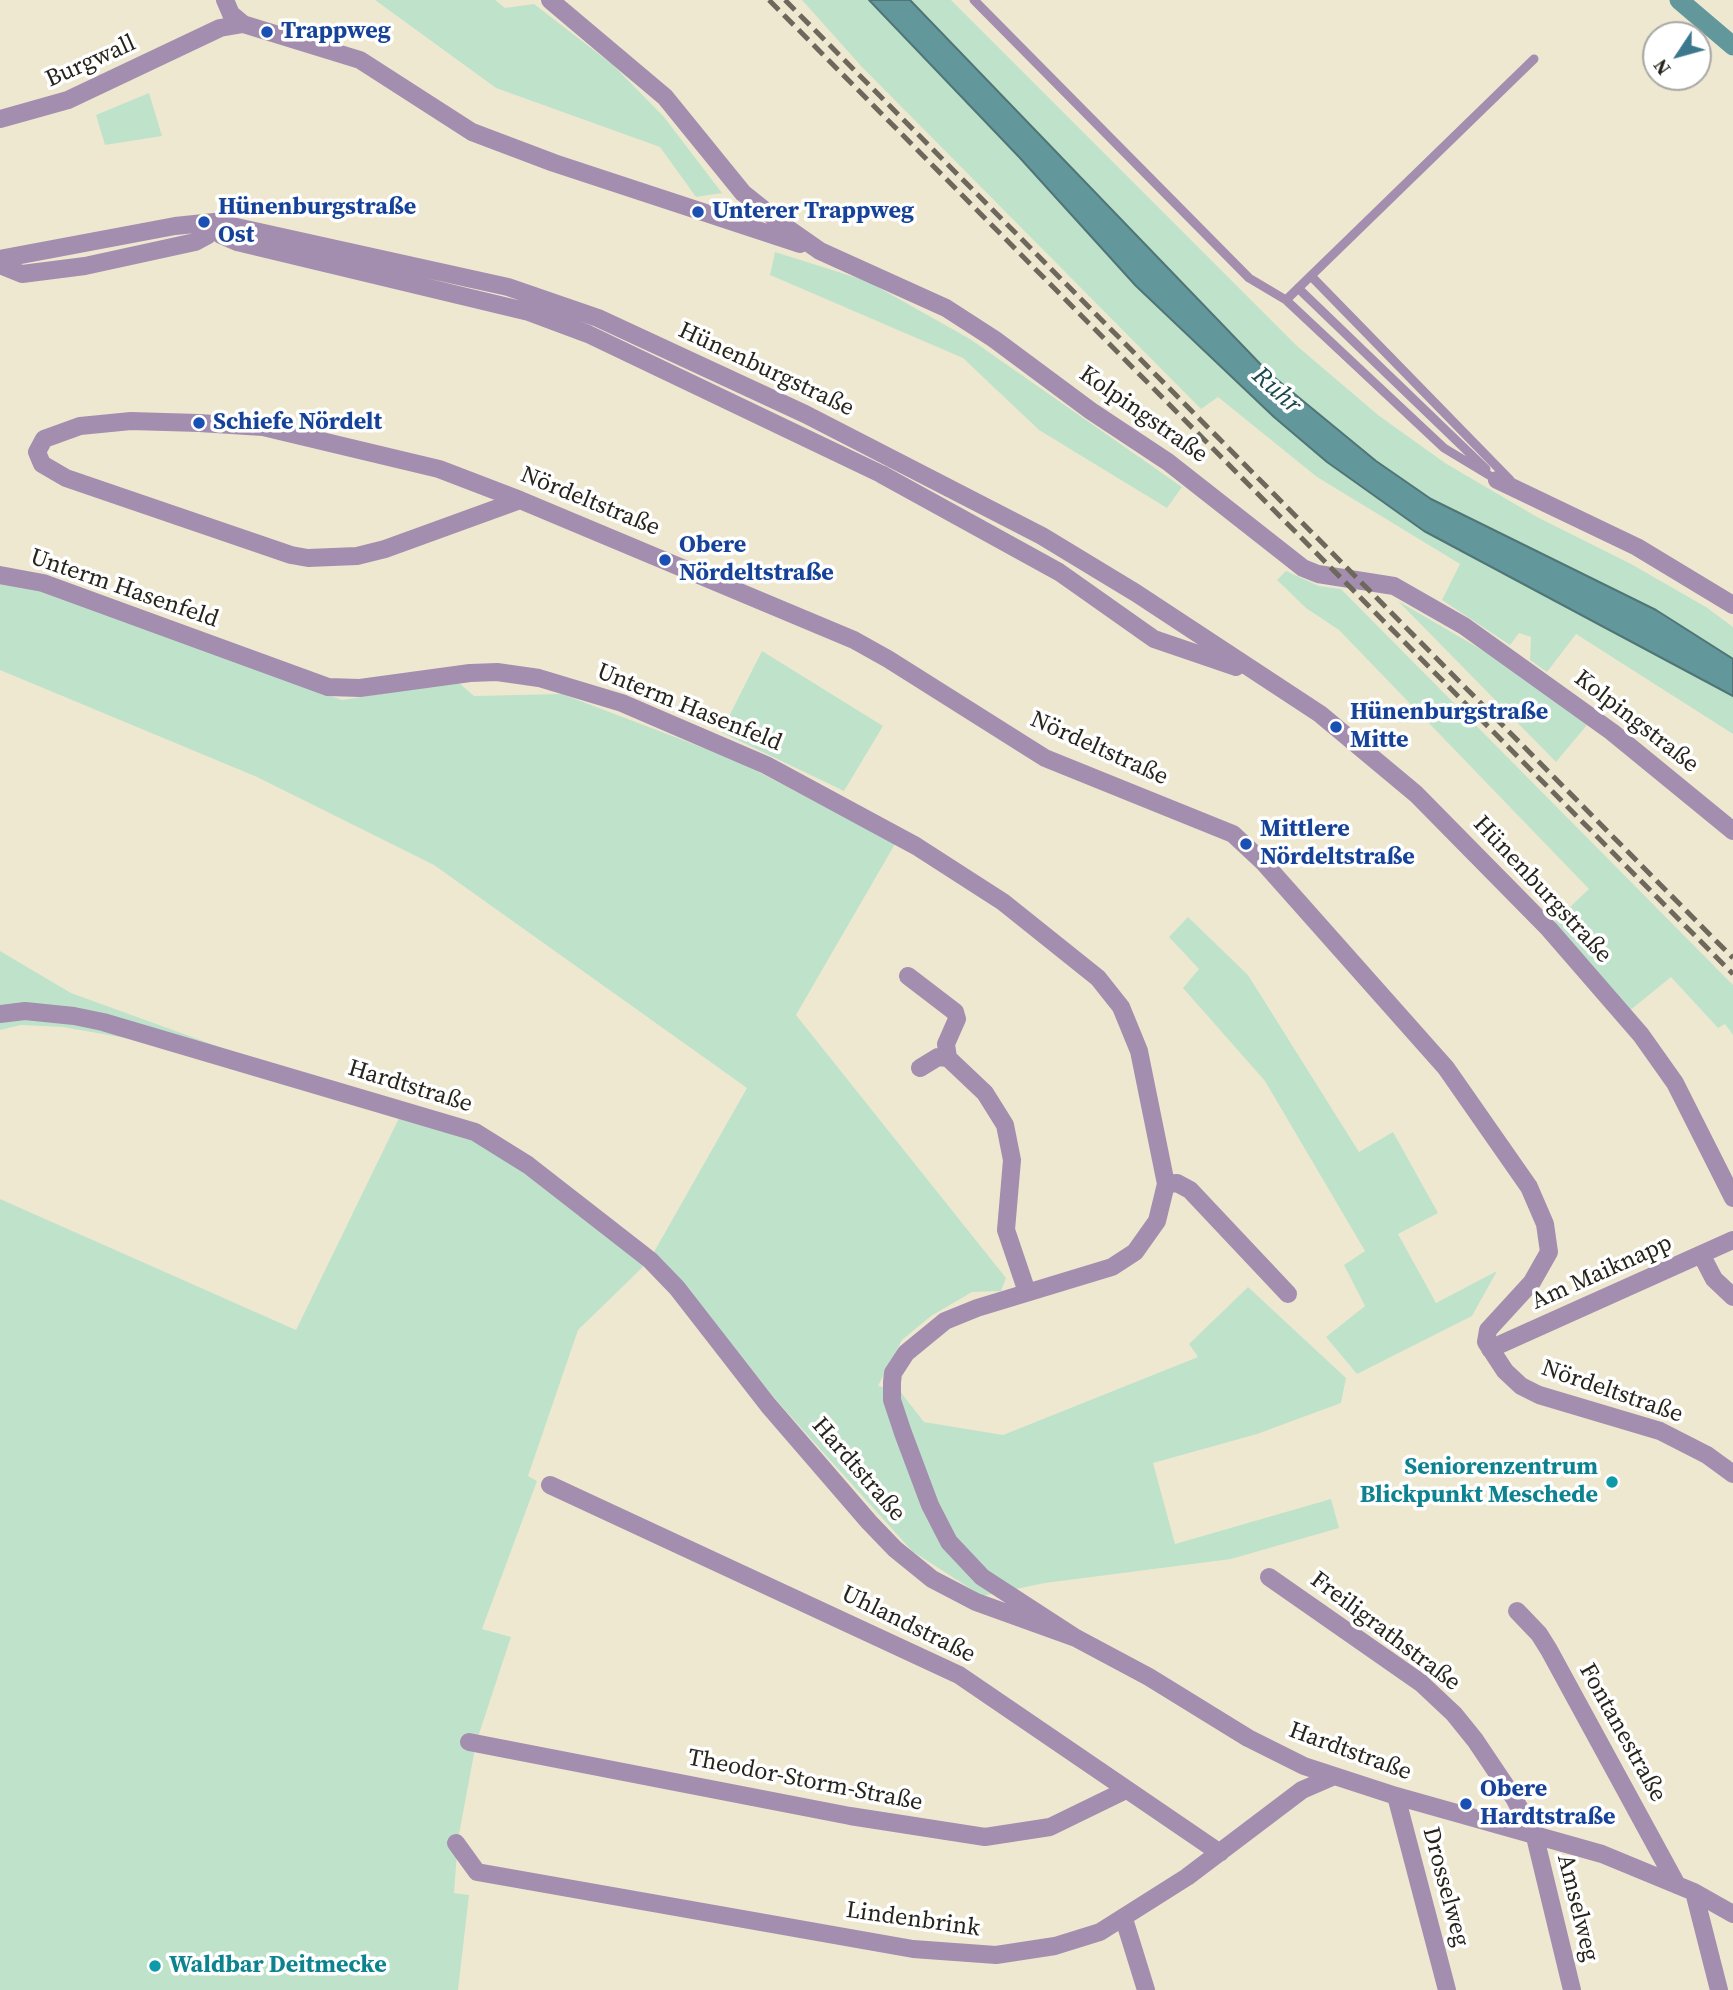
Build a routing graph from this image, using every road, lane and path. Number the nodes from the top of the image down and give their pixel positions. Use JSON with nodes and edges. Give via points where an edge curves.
{"nodes":[{"id":1,"x":224,"y":0,"type":"edge"},
{"id":2,"x":550,"y":0,"type":"edge"},
{"id":3,"x":974,"y":0,"type":"edge"},
{"id":4,"x":243,"y":24,"type":"junction"},
{"id":5,"x":199,"y":38,"type":"junction"},
{"id":6,"x":1534,"y":59,"type":"dead end"},
{"id":7,"x":0,"y":119,"type":"edge"},
{"id":8,"x":214,"y":222,"type":"junction"},
{"id":9,"x":227,"y":239,"type":"junction"},
{"id":10,"x":201,"y":240,"type":"junction"},
{"id":11,"x":820,"y":251,"type":"junction"},
{"id":12,"x":0,"y":259,"type":"edge"},
{"id":13,"x":0,"y":265,"type":"edge"},
{"id":14,"x":1311,"y":276,"type":"junction"},
{"id":15,"x":1298,"y":288,"type":"junction"},
{"id":16,"x":1286,"y":300,"type":"junction"},
{"id":17,"x":1497,"y":480,"type":"junction"},
{"id":18,"x":1522,"y":494,"type":"junction"},
{"id":19,"x":520,"y":500,"type":"junction"},
{"id":20,"x":0,"y":575,"type":"edge"},
{"id":21,"x":1733,"y":605,"type":"edge"},
{"id":22,"x":1253,"y":671,"type":"junction"},
{"id":23,"x":1733,"y":831,"type":"edge"},
{"id":24,"x":908,"y":976,"type":"dead end"},
{"id":25,"x":0,"y":1014,"type":"edge"},
{"id":26,"x":948,"y":1058,"type":"junction"},
{"id":27,"x":920,"y":1069,"type":"dead end"},
{"id":28,"x":1166,"y":1184,"type":"junction"},
{"id":29,"x":1733,"y":1198,"type":"edge"},
{"id":30,"x":1733,"y":1240,"type":"edge"},
{"id":31,"x":1702,"y":1256,"type":"junction"},
{"id":32,"x":1027,"y":1292,"type":"junction"},
{"id":33,"x":1288,"y":1294,"type":"dead end"},
{"id":34,"x":1733,"y":1297,"type":"edge"},
{"id":35,"x":1490,"y":1349,"type":"junction"},
{"id":36,"x":1733,"y":1474,"type":"edge"},
{"id":37,"x":550,"y":1485,"type":"dead end"},
{"id":38,"x":1269,"y":1577,"type":"dead end"},
{"id":39,"x":1517,"y":1611,"type":"dead end"},
{"id":40,"x":1076,"y":1638,"type":"junction"},
{"id":41,"x":469,"y":1742,"type":"dead end"},
{"id":42,"x":1332,"y":1777,"type":"junction"},
{"id":43,"x":1126,"y":1790,"type":"junction"},
{"id":44,"x":1396,"y":1796,"type":"junction"},
{"id":45,"x":1535,"y":1837,"type":"junction"},
{"id":46,"x":456,"y":1843,"type":"dead end"},
{"id":47,"x":1220,"y":1853,"type":"junction"},
{"id":48,"x":1677,"y":1885,"type":"junction"},
{"id":49,"x":1694,"y":1892,"type":"junction"},
{"id":50,"x":1733,"y":1914,"type":"edge"},
{"id":51,"x":1124,"y":1919,"type":"junction"},
{"id":52,"x":1146,"y":1990,"type":"edge"},
{"id":53,"x":1447,"y":1990,"type":"edge"},
{"id":54,"x":1572,"y":1990,"type":"edge"},
{"id":55,"x":1719,"y":1990,"type":"edge"}],
"edges":[{"from":1,"to":4,"type":"street"},
{"from":1,"to":5,"type":"street"},
{"from":2,"to":11,"type":"street","name":"Kolpingstraße","via":[[665,97],[763,211]]},
{"from":3,"to":16,"type":"lane","via":[[1249,278]]},
{"from":4,"to":5,"type":"street","name":"Burgwall"},
{"from":4,"to":11,"type":"street","via":[[360,60],[459,125],[498,142]]},
{"from":5,"to":7,"type":"street","name":"Burgwall","via":[[68,100]]},
{"from":6,"to":14,"type":"lane"},
{"from":8,"to":9,"type":"street"},
{"from":8,"to":10,"type":"street"},
{"from":8,"to":12,"type":"street","name":"Hünenburgstraße"},
{"from":8,"to":22,"type":"street","name":"Hünenburgstraße","via":[[482,281],[542,296],[598,318],[805,414],[1042,536]]},
{"from":9,"to":10,"type":"street","name":"Hünenburgstraße"},
{"from":9,"to":22,"type":"street","name":"Hünenburgstraße","via":[[529,312],[588,334],[880,474],[1059,572],[1154,639]]},
{"from":10,"to":13,"type":"street","name":"Hünenburgstraße","via":[[22,274]]},
{"from":11,"to":23,"type":"street","name":"Kolpingstraße","via":[[946,309],[994,339],[1168,462],[1310,572],[1394,586],[1464,626],[1612,732]]},
{"from":14,"to":15,"type":"lane"},
{"from":14,"to":18,"type":"lane"},
{"from":15,"to":16,"type":"lane"},
{"from":15,"to":17,"type":"lane"},
{"from":16,"to":17,"type":"lane","via":[[1444,448]]},
{"from":17,"to":18,"type":"street"},
{"from":18,"to":21,"type":"street","via":[[1637,547]]},
{"from":19,"to":19,"type":"street","name":"Nördeltstraße","via":[[411,461],[247,425],[131,421],[88,425],[44,439],[37,457],[66,478],[308,558],[357,556],[385,549]]},
{"from":19,"to":35,"type":"street","name":"Nördeltstraße","via":[[854,640],[1034,752],[1211,824],[1246,844],[1446,1068],[1529,1187],[1545,1224],[1549,1252],[1532,1282],[1488,1330],[1485,1339]]},
{"from":20,"to":28,"type":"street","name":"Unterm Hasenfeld","via":[[43,583],[328,687],[360,688],[471,673],[510,673],[557,682],[659,718],[823,793],[982,886],[1107,988],[1136,1038]]},
{"from":22,"to":29,"type":"street","name":"Hünenburgstraße","via":[[1320,714],[1394,774],[1549,929],[1661,1062]]},
{"from":24,"to":26,"type":"street","via":[[955,1012],[957,1019],[946,1044]]},
{"from":25,"to":40,"type":"street","name":"Hardtstraße","via":[[25,1011],[103,1022],[462,1126],[503,1147],[650,1259],[854,1504],[920,1572],[965,1597]]},
{"from":26,"to":27,"type":"street","via":[[938,1057]]},
{"from":26,"to":32,"type":"street","via":[[985,1093],[1005,1125],[1012,1160],[1006,1230]]},
{"from":28,"to":32,"type":"street","name":"Unterm Hasenfeld","via":[[1157,1222],[1129,1258],[1105,1270]]},
{"from":28,"to":33,"type":"street","via":[[1177,1183],[1190,1190]]},
{"from":30,"to":31,"type":"street","name":"Am Maiknapp"},
{"from":31,"to":34,"type":"street","via":[[1714,1279]]},
{"from":31,"to":35,"type":"street","name":"Am Maiknapp"},
{"from":32,"to":40,"type":"street","name":"Unterm Hasenfeld","via":[[963,1312],[926,1335],[897,1365],[892,1400],[930,1505],[960,1556],[982,1577]]},
{"from":35,"to":36,"type":"street","name":"Nördeltstraße","via":[[1515,1380],[1539,1395],[1640,1423]]},
{"from":37,"to":43,"type":"street","name":"Uhlandstraße","via":[[959,1675]]},
{"from":38,"to":45,"type":"street","name":"Freiligrathstraße","via":[[1410,1675],[1454,1714],[1507,1787]]},
{"from":39,"to":48,"type":"street","name":"Fontanestraße","via":[[1539,1634]]},
{"from":40,"to":42,"type":"street","name":"Hardtstraße","via":[[1248,1738]]},
{"from":41,"to":43,"type":"street","name":"Theodor-Storm-Straße","via":[[985,1837],[1050,1827]]},
{"from":42,"to":44,"type":"street","name":"Hardtstraße"},
{"from":42,"to":47,"type":"street","name":"Lindenbrink","via":[[1302,1790]]},
{"from":43,"to":47,"type":"street","name":"Uhlandstraße"},
{"from":44,"to":45,"type":"street","name":"Hardtstraße"},
{"from":44,"to":53,"type":"street","name":"Drosselweg"},
{"from":45,"to":48,"type":"street","name":"Hardtstraße","via":[[1602,1854]]},
{"from":45,"to":54,"type":"street","name":"Amselweg"},
{"from":46,"to":51,"type":"street","name":"Lindenbrink","via":[[477,1872],[914,1949],[1017,1952],[1080,1939]]},
{"from":47,"to":51,"type":"street","name":"Lindenbrink"},
{"from":48,"to":49,"type":"street","name":"Hardtstraße"},
{"from":49,"to":50,"type":"street","name":"Hardtstraße"},
{"from":49,"to":55,"type":"street"},
{"from":51,"to":52,"type":"street"}]}
